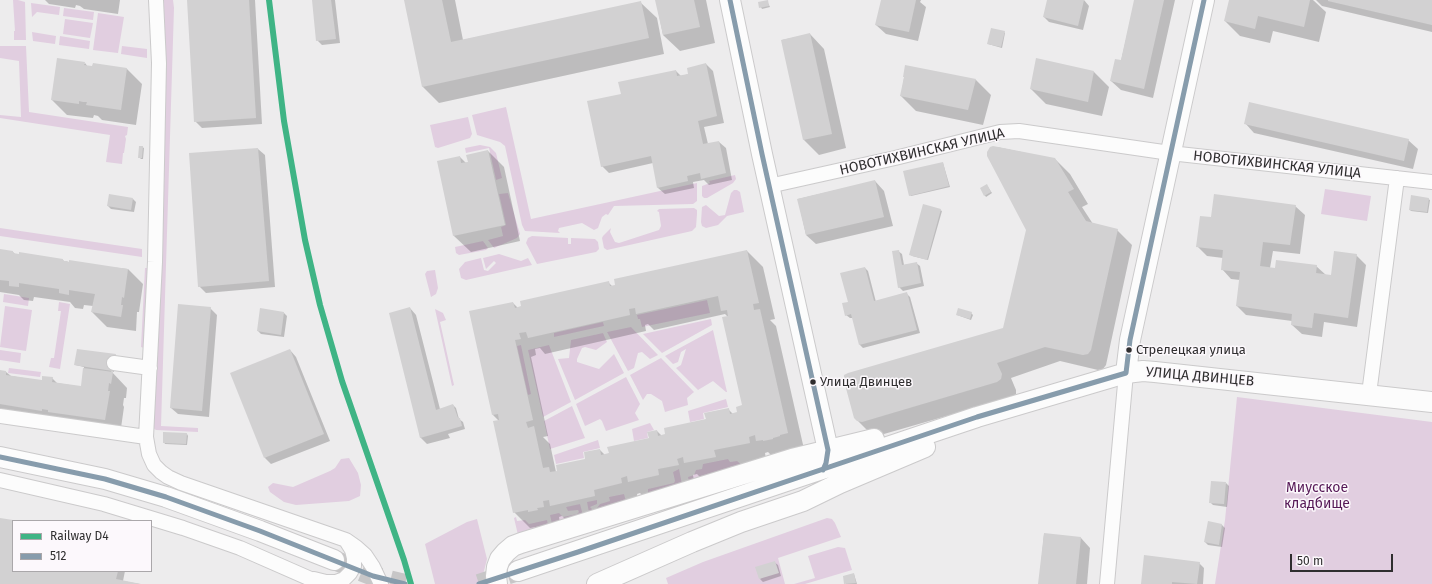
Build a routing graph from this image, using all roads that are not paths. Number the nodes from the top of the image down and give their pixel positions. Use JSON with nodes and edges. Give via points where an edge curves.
{"nodes":[{"id":1,"x":156,"y":0,"type":"edge"},
{"id":2,"x":730,"y":0,"type":"edge"},
{"id":3,"x":1204,"y":0,"type":"edge"},
{"id":4,"x":1170,"y":153,"type":"junction"},
{"id":5,"x":1397,"y":178,"type":"junction"},
{"id":6,"x":1432,"y":182,"type":"edge"},
{"id":7,"x":769,"y":186,"type":"junction"},
{"id":8,"x":114,"y":363,"type":"dead end"},
{"id":9,"x":150,"y":368,"type":"junction"},
{"id":10,"x":1126,"y":373,"type":"junction"},
{"id":11,"x":1369,"y":394,"type":"junction"},
{"id":12,"x":1432,"y":402,"type":"edge"},
{"id":13,"x":0,"y":416,"type":"edge"},
{"id":14,"x":977,"y":417,"type":"junction"},
{"id":15,"x":146,"y":438,"type":"junction"},
{"id":16,"x":828,"y":450,"type":"junction"},
{"id":17,"x":0,"y":457,"type":"edge"},
{"id":18,"x":823,"y":470,"type":"junction"},
{"id":19,"x":0,"y":480,"type":"edge"},
{"id":20,"x":346,"y":540,"type":"junction"},
{"id":21,"x":334,"y":560,"type":"tunnel mouth"},
{"id":22,"x":518,"y":571,"type":"tunnel mouth"},
{"id":23,"x":302,"y":576,"type":"junction"},
{"id":24,"x":322,"y":584,"type":"edge"},
{"id":25,"x":381,"y":584,"type":"edge"},
{"id":26,"x":497,"y":584,"type":"edge"},
{"id":27,"x":597,"y":584,"type":"edge"},
{"id":28,"x":1107,"y":584,"type":"edge"}],
"edges":[{"from":1,"to":9,"type":"street","via":[[159,63]]},
{"from":2,"to":7,"type":"street"},
{"from":3,"to":4,"type":"street"},
{"from":4,"to":5,"type":"street","name":"НОВОТИХВИНСКАЯ УЛИЦА"},
{"from":4,"to":7,"type":"street","name":"НОВОТИХВИНСКАЯ УЛИЦА","via":[[1019,131],[1000,132]]},
{"from":4,"to":10,"type":"street","via":[[1130,340]]},
{"from":5,"to":6,"type":"street","name":"НОВОТИХВИНСКАЯ УЛИЦА"},
{"from":5,"to":11,"type":"street"},
{"from":7,"to":16,"type":"street"},
{"from":8,"to":9,"type":"street"},
{"from":9,"to":15,"type":"street"},
{"from":10,"to":11,"type":"street","name":"УЛИЦА ДВИНЦЕВ","via":[[1155,372]]},
{"from":10,"to":14,"type":"street","name":"УЛИЦА ДВИНЦЕВ"},
{"from":10,"to":28,"type":"street"},
{"from":11,"to":12,"type":"street","name":"УЛИЦА ДВИНЦЕВ"},
{"from":13,"to":15,"type":"street"},
{"from":14,"to":16,"type":"street","via":[[947,420]]},
{"from":14,"to":18,"type":"street","name":"УЛИЦА ДВИНЦЕВ"},
{"from":14,"to":27,"type":"street","via":[[943,439],[803,501],[741,522]]},
{"from":15,"to":20,"type":"street","via":[[154,465],[168,477]]},
{"from":16,"to":18,"type":"street"},
{"from":16,"to":26,"type":"street","via":[[521,543],[509,549],[500,559],[497,567]]},
{"from":17,"to":21,"type":"street","via":[[105,479],[166,497]]},
{"from":18,"to":22,"type":"street","name":"УЛИЦА ДВИНЦЕВ"},
{"from":19,"to":23,"type":"street","via":[[104,504],[154,519],[240,548]]},
{"from":20,"to":23,"type":"street","via":[[352,550],[354,566],[344,579],[326,582]]},
{"from":20,"to":25,"type":"street","via":[[365,555],[374,567]]},
{"from":23,"to":24,"type":"street"}]}
